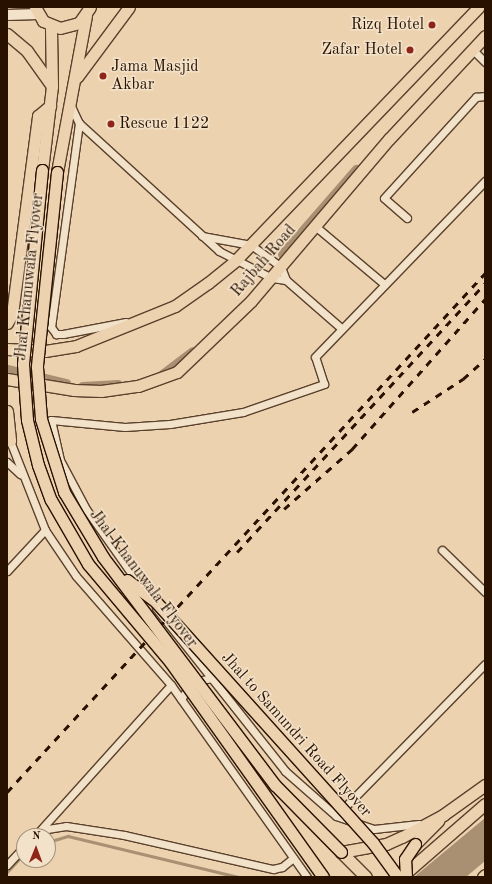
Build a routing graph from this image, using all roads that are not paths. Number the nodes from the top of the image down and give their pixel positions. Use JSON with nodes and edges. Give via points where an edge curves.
{"nodes":[{"id":1,"x":129,"y":7,"type":"edge"},
{"id":2,"x":479,"y":7,"type":"edge"},
{"id":3,"x":36,"y":11,"type":"edge"},
{"id":4,"x":88,"y":12,"type":"edge"},
{"id":5,"x":7,"y":15,"type":"edge"},
{"id":6,"x":51,"y":26,"type":"junction"},
{"id":7,"x":7,"y":34,"type":"edge"},
{"id":8,"x":485,"y":36,"type":"edge"},
{"id":9,"x":472,"y":49,"type":"junction"},
{"id":10,"x":485,"y":62,"type":"edge"},
{"id":11,"x":76,"y":79,"type":"junction"},
{"id":12,"x":52,"y":86,"type":"junction"},
{"id":13,"x":485,"y":96,"type":"edge"},
{"id":14,"x":70,"y":103,"type":"junction"},
{"id":15,"x":50,"y":106,"type":"junction"},
{"id":16,"x":79,"y":123,"type":"junction"},
{"id":17,"x":485,"y":181,"type":"edge"},
{"id":18,"x":407,"y":218,"type":"dead end"},
{"id":19,"x":315,"y":226,"type":"junction"},
{"id":20,"x":202,"y":236,"type":"junction"},
{"id":21,"x":251,"y":245,"type":"junction"},
{"id":22,"x":235,"y":261,"type":"junction"},
{"id":23,"x":281,"y":267,"type":"junction"},
{"id":24,"x":272,"y":278,"type":"junction"},
{"id":25,"x":286,"y":280,"type":"junction"},
{"id":26,"x":384,"y":284,"type":"junction"},
{"id":27,"x":141,"y":320,"type":"junction"},
{"id":28,"x":7,"y":323,"type":"edge"},
{"id":29,"x":341,"y":328,"type":"junction"},
{"id":30,"x":7,"y":349,"type":"edge"},
{"id":31,"x":7,"y":379,"type":"edge"},
{"id":32,"x":7,"y":411,"type":"edge"},
{"id":33,"x":9,"y":441,"type":"edge"},
{"id":34,"x":7,"y":462,"type":"edge"},
{"id":35,"x":22,"y":475,"type":"junction"},
{"id":36,"x":45,"y":530,"type":"junction"},
{"id":37,"x":442,"y":550,"type":"dead end"},
{"id":38,"x":114,"y":570,"type":"junction"},
{"id":39,"x":7,"y":571,"type":"edge"},
{"id":40,"x":485,"y":592,"type":"edge"},
{"id":41,"x":485,"y":664,"type":"edge"},
{"id":42,"x":212,"y":678,"type":"junction"},
{"id":43,"x":171,"y":685,"type":"junction"},
{"id":44,"x":181,"y":699,"type":"junction"},
{"id":45,"x":485,"y":785,"type":"edge"},
{"id":46,"x":462,"y":802,"type":"junction"},
{"id":47,"x":485,"y":804,"type":"edge"},
{"id":48,"x":443,"y":815,"type":"junction"},
{"id":49,"x":336,"y":816,"type":"junction"},
{"id":50,"x":43,"y":828,"type":"edge"},
{"id":51,"x":54,"y":828,"type":"edge"},
{"id":52,"x":341,"y":852,"type":"junction"},
{"id":53,"x":16,"y":855,"type":"edge"},
{"id":54,"x":293,"y":858,"type":"junction"},
{"id":55,"x":7,"y":865,"type":"edge"},
{"id":56,"x":307,"y":877,"type":"edge"},
{"id":57,"x":323,"y":877,"type":"edge"},
{"id":58,"x":366,"y":877,"type":"edge"},
{"id":59,"x":397,"y":877,"type":"edge"},
{"id":60,"x":400,"y":877,"type":"edge"},
{"id":61,"x":407,"y":877,"type":"edge"}],
"edges":[{"from":1,"to":11,"type":"main road"},
{"from":2,"to":21,"type":"main road","name":"Rajbah Road"},
{"from":3,"to":5,"type":"main road"},
{"from":3,"to":6,"type":"main road"},
{"from":4,"to":6,"type":"main road","via":[[70,27]]},
{"from":4,"to":11,"type":"main road","name":"Jhal Khanuwala Flyover"},
{"from":6,"to":12,"type":"main road","name":"Jhal Khanuwala Flyover"},
{"from":7,"to":12,"type":"main road","via":[[27,51]]},
{"from":8,"to":9,"type":"main road","name":"Rajbah Road"},
{"from":9,"to":10,"type":"street"},
{"from":9,"to":19,"type":"main road","name":"Rajbah Road","via":[[388,139]]},
{"from":11,"to":14,"type":"main road","name":"Jhal Khanuwala Flyover"},
{"from":12,"to":15,"type":"main road","name":"Jhal Khanuwala Flyover"},
{"from":13,"to":18,"type":"street","via":[[476,97],[384,198]]},
{"from":14,"to":16,"type":"street"},
{"from":14,"to":38,"type":"main road","name":"Jhal Khanuwala Flyover","bridge":true,"via":[[57,172],[39,329],[37,367],[41,419],[64,492],[78,520]]},
{"from":15,"to":28,"type":"main road","via":[[38,116],[12,314]]},
{"from":15,"to":57,"type":"main road","name":"Jhal Khanuwala Flyover","bridge":true,"via":[[23,364],[27,420],[38,465],[51,500],[88,564],[171,663]]},
{"from":16,"to":20,"type":"street"},
{"from":16,"to":27,"type":"street","via":[[51,327],[56,334],[63,334]]},
{"from":17,"to":26,"type":"street"},
{"from":19,"to":23,"type":"main road","name":"Rajbah Road"},
{"from":19,"to":26,"type":"street"},
{"from":20,"to":21,"type":"street"},
{"from":20,"to":22,"type":"street"},
{"from":21,"to":22,"type":"main road","name":"Rajbah Road"},
{"from":21,"to":23,"type":"street"},
{"from":22,"to":24,"type":"street"},
{"from":22,"to":27,"type":"main road","name":"Rajbah Road","via":[[175,306]]},
{"from":23,"to":24,"type":"main road","name":"Rajbah Road"},
{"from":23,"to":25,"type":"street"},
{"from":24,"to":25,"type":"street"},
{"from":24,"to":31,"type":"main road","name":"Rajbah Road","via":[[190,362],[162,380],[101,391],[74,390]]},
{"from":25,"to":29,"type":"street"},
{"from":26,"to":29,"type":"street"},
{"from":27,"to":30,"type":"main road","name":"Rajbah Road","via":[[76,346],[45,351]]},
{"from":29,"to":42,"type":"street","via":[[314,357],[324,384],[243,412],[125,426],[51,420],[60,460],[86,509],[166,622]]},
{"from":32,"to":33,"type":"main road"},
{"from":33,"to":35,"type":"street"},
{"from":34,"to":35,"type":"street"},
{"from":35,"to":36,"type":"street"},
{"from":36,"to":39,"type":"street"},
{"from":36,"to":43,"type":"street","via":[[76,576]]},
{"from":37,"to":40,"type":"street"},
{"from":38,"to":52,"type":"main road","name":"Jhal Khanuwala Flyover","bridge":true,"via":[[275,785]]},
{"from":38,"to":59,"type":"main road","name":"Jhal to Samundri Road Flyover","bridge":true,"via":[[156,602],[373,843]]},
{"from":41,"to":49,"type":"street"},
{"from":42,"to":44,"type":"street","via":[[192,682]]},
{"from":42,"to":49,"type":"street","via":[[286,770]]},
{"from":43,"to":44,"type":"street"},
{"from":43,"to":50,"type":"street"},
{"from":44,"to":54,"type":"street"},
{"from":45,"to":46,"type":"main road"},
{"from":46,"to":48,"type":"main road"},
{"from":46,"to":49,"type":"street","via":[[423,824],[407,827],[374,829]]},
{"from":47,"to":60,"type":"main road"},
{"from":48,"to":52,"type":"main road","via":[[386,844]]},
{"from":48,"to":61,"type":"main road","bridge":true,"via":[[414,844],[405,859]]},
{"from":51,"to":54,"type":"street","via":[[66,826],[124,835],[272,869],[282,867]]},
{"from":52,"to":58,"type":"main road","name":"Jhal Khanuwala Flyover"},
{"from":53,"to":55,"type":"street"},
{"from":54,"to":56,"type":"street"}]}
